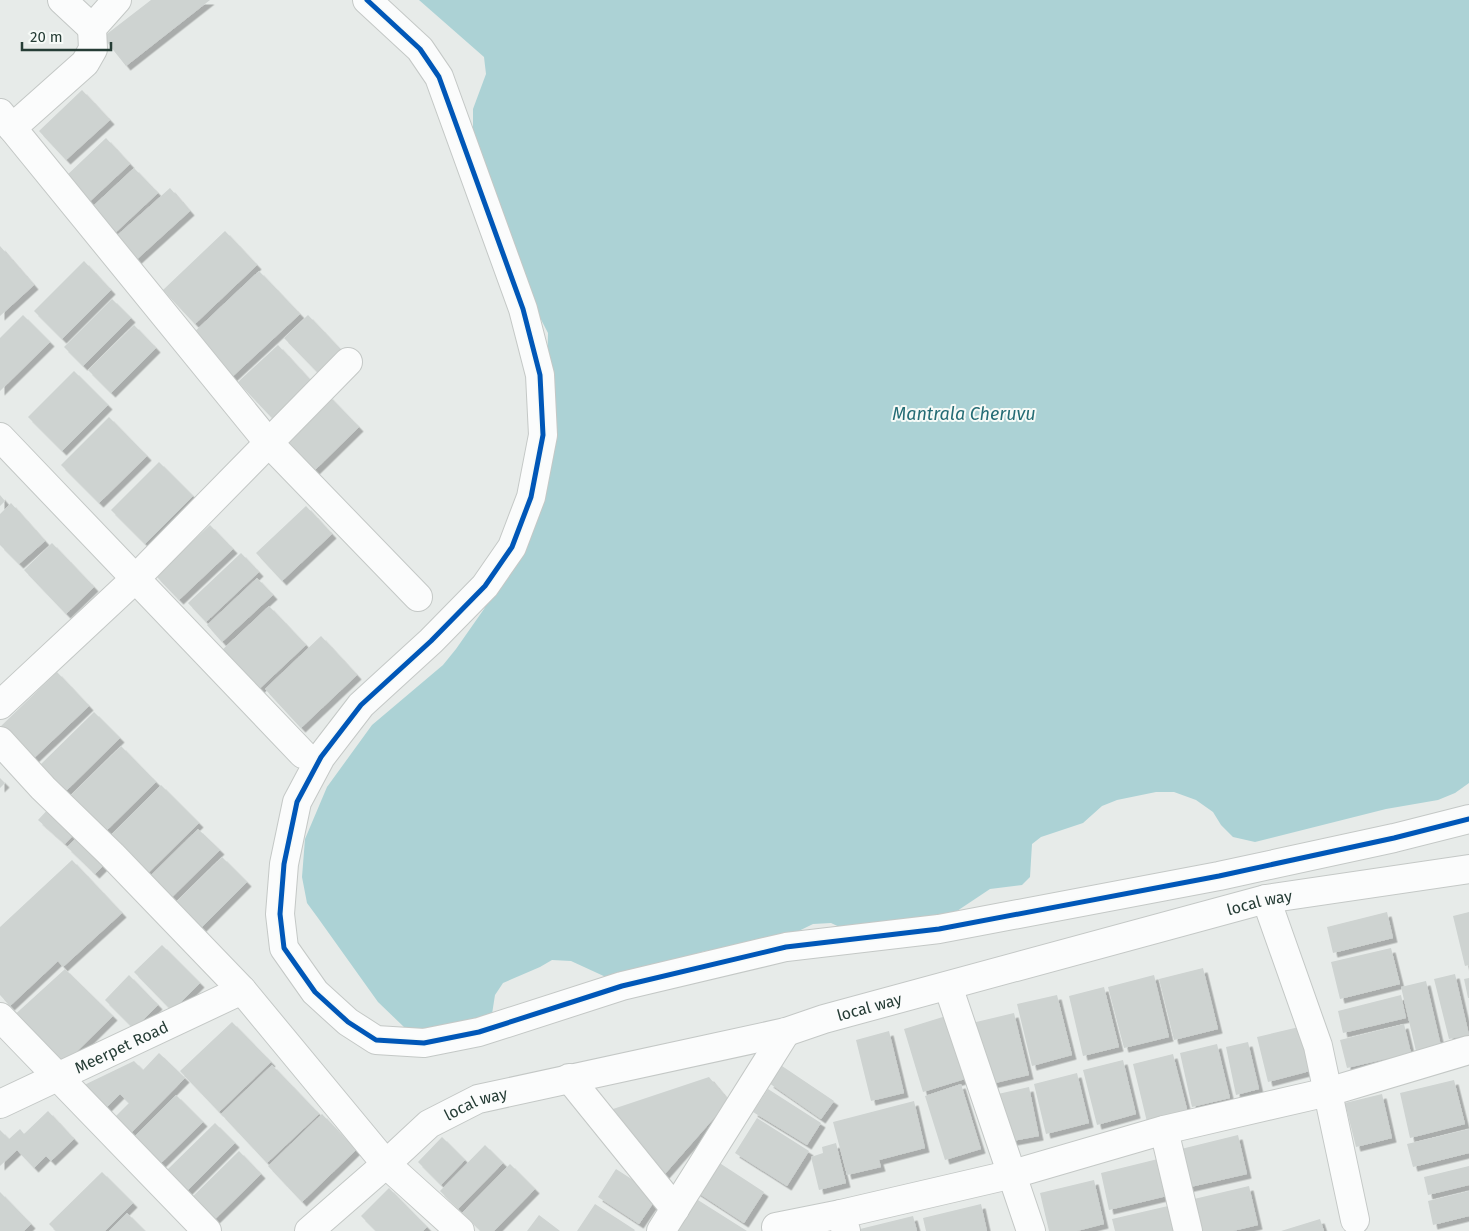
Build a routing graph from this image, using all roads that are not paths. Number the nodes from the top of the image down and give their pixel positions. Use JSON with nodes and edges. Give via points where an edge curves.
{"nodes":[{"id":1,"x":62,"y":0,"type":"edge"},
{"id":2,"x":117,"y":0,"type":"edge"},
{"id":3,"x":368,"y":0,"type":"edge"},
{"id":4,"x":92,"y":28,"type":"junction"},
{"id":5,"x":6,"y":121,"type":"edge"},
{"id":6,"x":348,"y":362,"type":"dead end"},
{"id":7,"x":0,"y":437,"type":"edge"},
{"id":8,"x":268,"y":442,"type":"junction"},
{"id":9,"x":135,"y":580,"type":"junction"},
{"id":10,"x":418,"y":597,"type":"dead end"},
{"id":11,"x":0,"y":705,"type":"edge"},
{"id":12,"x":0,"y":741,"type":"edge"},
{"id":13,"x":303,"y":754,"type":"dead end"},
{"id":14,"x":1469,"y":820,"type":"edge"},
{"id":15,"x":1469,"y":869,"type":"edge"},
{"id":16,"x":1266,"y":899,"type":"junction"},
{"id":17,"x":948,"y":986,"type":"junction"},
{"id":18,"x":242,"y":990,"type":"junction"},
{"id":19,"x":0,"y":1017,"type":"edge"},
{"id":20,"x":786,"y":1032,"type":"junction"},
{"id":21,"x":1469,"y":1050,"type":"edge"},
{"id":22,"x":58,"y":1078,"type":"junction"},
{"id":23,"x":570,"y":1078,"type":"junction"},
{"id":24,"x":1328,"y":1092,"type":"junction"},
{"id":25,"x":0,"y":1104,"type":"edge"},
{"id":26,"x":1164,"y":1130,"type":"junction"},
{"id":27,"x":386,"y":1164,"type":"junction"},
{"id":28,"x":1013,"y":1174,"type":"junction"},
{"id":29,"x":668,"y":1220,"type":"edge"},
{"id":30,"x":1355,"y":1220,"type":"dead end"},
{"id":31,"x":844,"y":1222,"type":"edge"},
{"id":32,"x":776,"y":1227,"type":"dead end"},
{"id":33,"x":207,"y":1231,"type":"edge"},
{"id":34,"x":309,"y":1231,"type":"edge"},
{"id":35,"x":460,"y":1231,"type":"edge"},
{"id":36,"x":1031,"y":1231,"type":"edge"},
{"id":37,"x":1188,"y":1231,"type":"edge"}],
"edges":[{"from":1,"to":4,"type":"street"},
{"from":2,"to":4,"type":"street"},
{"from":3,"to":14,"type":"street","via":[[420,49],[439,77],[523,308],[540,375],[543,435],[531,498],[512,547],[484,586],[361,706],[321,757],[298,802],[284,864],[280,914],[284,948],[315,992],[348,1022],[376,1040],[424,1043],[479,1032],[622,986],[786,947],[939,929],[1219,876]]},
{"from":4,"to":5,"type":"street","via":[[93,49],[85,63]]},
{"from":5,"to":8,"type":"street"},
{"from":6,"to":8,"type":"street"},
{"from":7,"to":9,"type":"street"},
{"from":8,"to":9,"type":"street"},
{"from":8,"to":10,"type":"street"},
{"from":9,"to":11,"type":"street"},
{"from":9,"to":13,"type":"street"},
{"from":12,"to":18,"type":"street"},
{"from":15,"to":16,"type":"street","name":"local way"},
{"from":16,"to":17,"type":"street","name":"local way"},
{"from":16,"to":24,"type":"street","via":[[1318,1046]]},
{"from":17,"to":20,"type":"street","name":"local way"},
{"from":17,"to":28,"type":"street"},
{"from":18,"to":22,"type":"street","name":"Meerpet Road"},
{"from":18,"to":27,"type":"street"},
{"from":19,"to":22,"type":"street"},
{"from":20,"to":23,"type":"street","name":"local way"},
{"from":20,"to":29,"type":"street"},
{"from":21,"to":24,"type":"street"},
{"from":22,"to":25,"type":"street","name":"Meerpet Road"},
{"from":22,"to":33,"type":"street"},
{"from":23,"to":27,"type":"street","name":"local way","via":[[478,1099],[429,1124]]},
{"from":23,"to":29,"type":"street"},
{"from":24,"to":26,"type":"street"},
{"from":24,"to":30,"type":"street"},
{"from":26,"to":28,"type":"street"},
{"from":26,"to":37,"type":"street"},
{"from":27,"to":34,"type":"street","name":"local way"},
{"from":27,"to":35,"type":"street"},
{"from":28,"to":31,"type":"street"},
{"from":28,"to":36,"type":"street"},
{"from":31,"to":32,"type":"street"}]}
